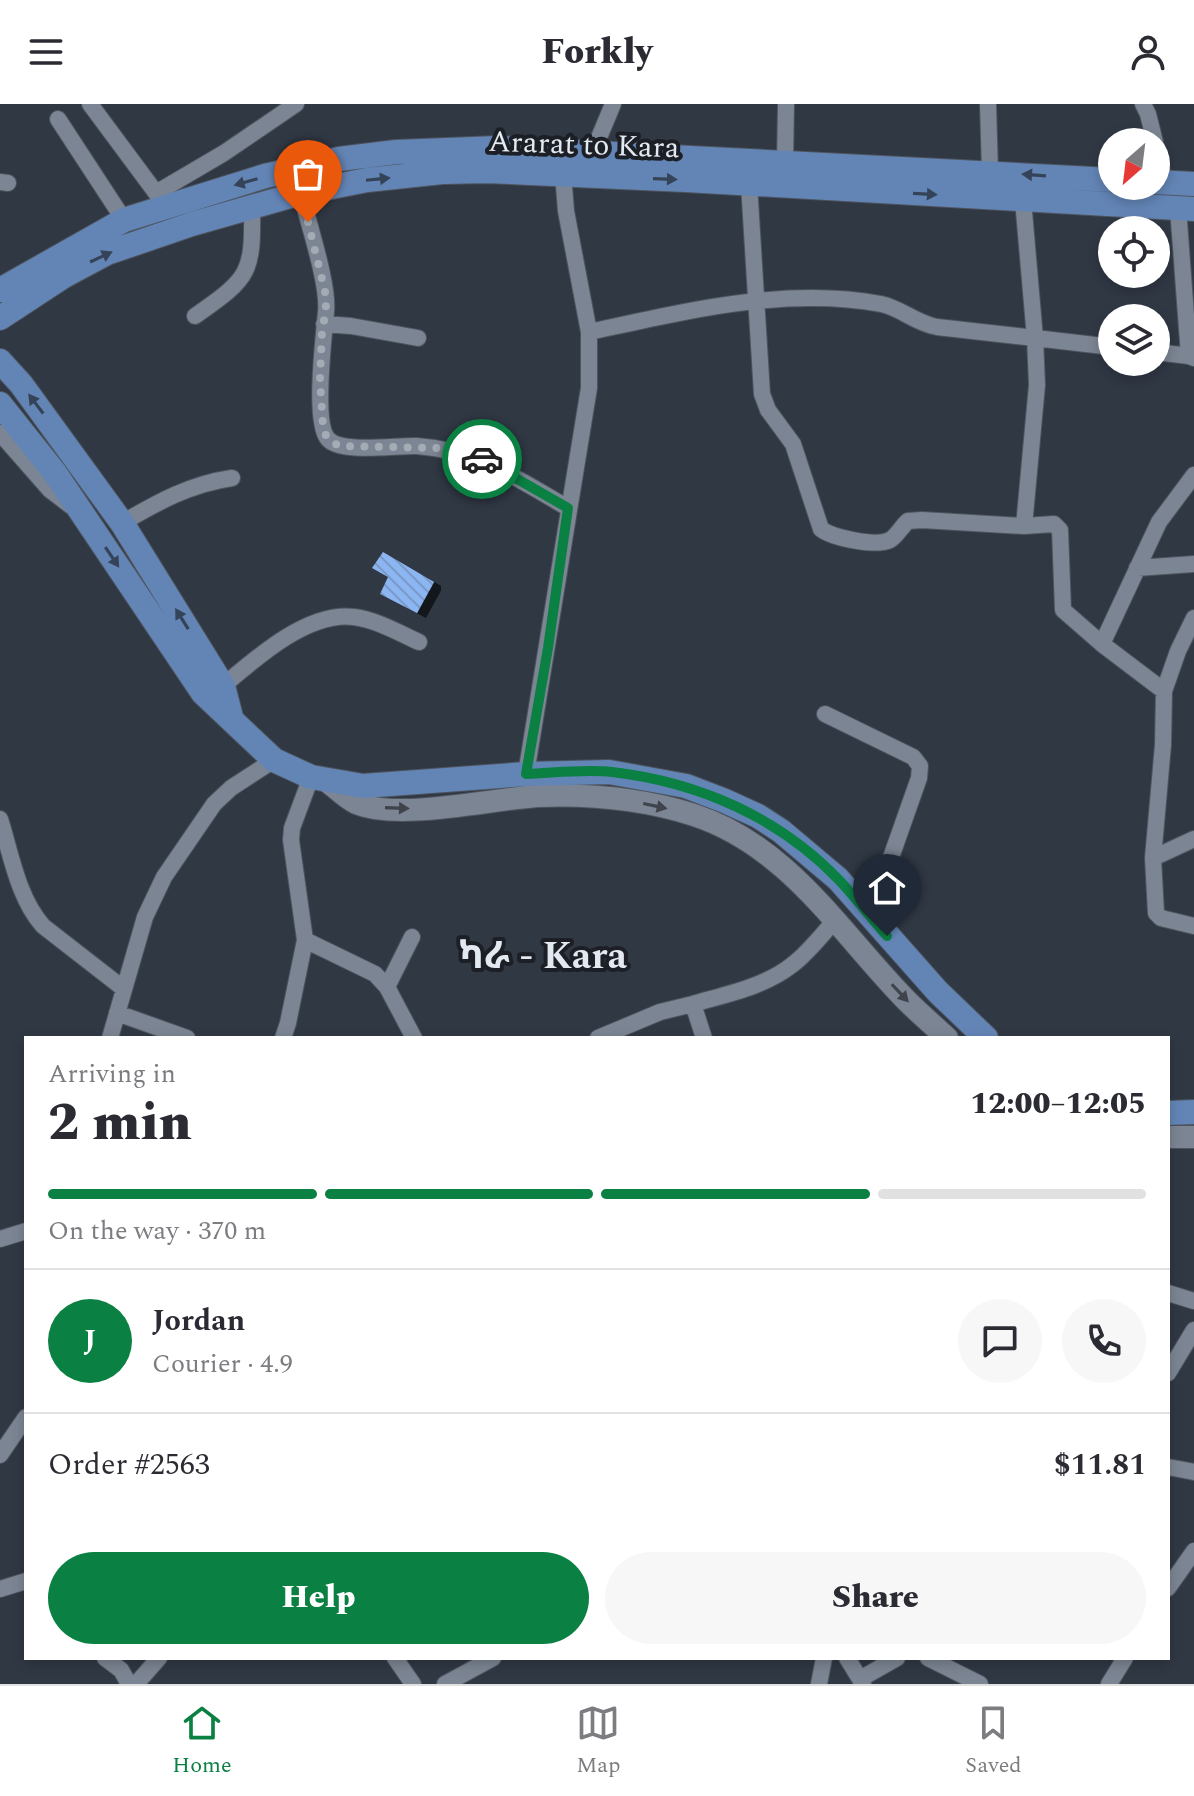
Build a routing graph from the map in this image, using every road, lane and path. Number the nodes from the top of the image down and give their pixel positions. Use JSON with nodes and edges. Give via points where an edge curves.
{"nodes":[{"id":1,"x":90,"y":104,"type":"edge"},
{"id":2,"x":296,"y":104,"type":"edge"},
{"id":3,"x":613,"y":104,"type":"edge"},
{"id":4,"x":786,"y":104,"type":"edge"},
{"id":5,"x":988,"y":104,"type":"edge"},
{"id":6,"x":1143,"y":104,"type":"edge"},
{"id":7,"x":276,"y":109,"type":"edge"},
{"id":8,"x":58,"y":119,"type":"dead end"},
{"id":9,"x":1152,"y":128,"type":"edge"},
{"id":10,"x":593,"y":152,"type":"junction"},
{"id":11,"x":785,"y":163,"type":"junction"},
{"id":12,"x":625,"y":166,"type":"junction"},
{"id":13,"x":990,"y":172,"type":"junction"},
{"id":14,"x":563,"y":174,"type":"junction"},
{"id":15,"x":1098,"y":179,"type":"edge"},
{"id":16,"x":1170,"y":183,"type":"edge"},
{"id":17,"x":749,"y":184,"type":"junction"},
{"id":18,"x":1194,"y":184,"type":"edge"},
{"id":19,"x":301,"y":193,"type":"junction"},
{"id":20,"x":161,"y":199,"type":"junction"},
{"id":21,"x":1023,"y":200,"type":"junction"},
{"id":22,"x":252,"y":205,"type":"junction"},
{"id":23,"x":1186,"y":209,"type":"edge"},
{"id":24,"x":124,"y":220,"type":"junction"},
{"id":25,"x":0,"y":290,"type":"edge"},
{"id":26,"x":757,"y":300,"type":"junction"},
{"id":27,"x":195,"y":316,"type":"dead end"},
{"id":28,"x":0,"y":318,"type":"edge"},
{"id":29,"x":324,"y":324,"type":"junction"},
{"id":30,"x":589,"y":332,"type":"junction"},
{"id":31,"x":418,"y":338,"type":"dead end"},
{"id":32,"x":1035,"y":338,"type":"junction"},
{"id":33,"x":1098,"y":345,"type":"edge"},
{"id":34,"x":1170,"y":354,"type":"edge"},
{"id":35,"x":1192,"y":357,"type":"edge"},
{"id":36,"x":0,"y":361,"type":"edge"},
{"id":37,"x":0,"y":404,"type":"edge"},
{"id":38,"x":0,"y":433,"type":"edge"},
{"id":39,"x":1194,"y":475,"type":"edge"},
{"id":40,"x":232,"y":478,"type":"dead end"},
{"id":41,"x":568,"y":508,"type":"junction"},
{"id":42,"x":83,"y":515,"type":"junction"},
{"id":43,"x":122,"y":523,"type":"junction"},
{"id":44,"x":1024,"y":526,"type":"junction"},
{"id":45,"x":1194,"y":564,"type":"edge"},
{"id":46,"x":1137,"y":568,"type":"junction"},
{"id":47,"x":1194,"y":618,"type":"edge"},
{"id":48,"x":419,"y":642,"type":"dead end"},
{"id":49,"x":1102,"y":644,"type":"junction"},
{"id":50,"x":213,"y":689,"type":"junction"},
{"id":51,"x":1164,"y":691,"type":"junction"},
{"id":52,"x":825,"y":714,"type":"dead end"},
{"id":53,"x":274,"y":760,"type":"junction"},
{"id":54,"x":526,"y":774,"type":"junction"},
{"id":55,"x":319,"y":779,"type":"junction"},
{"id":56,"x":0,"y":819,"type":"edge"},
{"id":57,"x":1194,"y":839,"type":"edge"},
{"id":58,"x":1153,"y":858,"type":"junction"},
{"id":59,"x":870,"y":917,"type":"junction"},
{"id":60,"x":835,"y":920,"type":"junction"},
{"id":61,"x":1194,"y":926,"type":"edge"},
{"id":62,"x":412,"y":937,"type":"dead end"},
{"id":63,"x":305,"y":940,"type":"junction"},
{"id":64,"x":387,"y":987,"type":"junction"},
{"id":65,"x":124,"y":989,"type":"junction"},
{"id":66,"x":693,"y":1004,"type":"junction"},
{"id":67,"x":117,"y":1013,"type":"junction"},
{"id":68,"x":111,"y":1036,"type":"edge"},
{"id":69,"x":181,"y":1036,"type":"edge"},
{"id":70,"x":284,"y":1036,"type":"edge"},
{"id":71,"x":413,"y":1036,"type":"edge"},
{"id":72,"x":603,"y":1036,"type":"edge"},
{"id":73,"x":703,"y":1036,"type":"edge"},
{"id":74,"x":945,"y":1036,"type":"edge"},
{"id":75,"x":984,"y":1036,"type":"edge"},
{"id":76,"x":1194,"y":1112,"type":"edge"},
{"id":77,"x":1170,"y":1113,"type":"edge"},
{"id":78,"x":1170,"y":1137,"type":"edge"},
{"id":79,"x":1194,"y":1137,"type":"edge"},
{"id":80,"x":24,"y":1232,"type":"edge"},
{"id":81,"x":0,"y":1239,"type":"edge"},
{"id":82,"x":1170,"y":1294,"type":"edge"},
{"id":83,"x":1194,"y":1301,"type":"edge"},
{"id":84,"x":1194,"y":1330,"type":"edge"},
{"id":85,"x":1170,"y":1370,"type":"edge"},
{"id":86,"x":24,"y":1420,"type":"edge"},
{"id":87,"x":0,"y":1455,"type":"edge"},
{"id":88,"x":1170,"y":1467,"type":"edge"},
{"id":89,"x":1194,"y":1472,"type":"edge"},
{"id":90,"x":1194,"y":1551,"type":"edge"},
{"id":91,"x":24,"y":1582,"type":"edge"},
{"id":92,"x":1170,"y":1585,"type":"edge"},
{"id":93,"x":0,"y":1589,"type":"edge"},
{"id":94,"x":108,"y":1660,"type":"edge"},
{"id":95,"x":157,"y":1660,"type":"edge"},
{"id":96,"x":396,"y":1660,"type":"edge"},
{"id":97,"x":489,"y":1660,"type":"edge"},
{"id":98,"x":824,"y":1660,"type":"edge"},
{"id":99,"x":848,"y":1660,"type":"edge"},
{"id":100,"x":894,"y":1660,"type":"edge"},
{"id":101,"x":932,"y":1660,"type":"edge"},
{"id":102,"x":1124,"y":1660,"type":"edge"},
{"id":103,"x":862,"y":1682,"type":"edge"},
{"id":104,"x":129,"y":1684,"type":"edge"},
{"id":105,"x":136,"y":1684,"type":"edge"},
{"id":106,"x":413,"y":1684,"type":"edge"},
{"id":107,"x":445,"y":1684,"type":"edge"},
{"id":108,"x":819,"y":1684,"type":"edge"},
{"id":109,"x":980,"y":1684,"type":"edge"},
{"id":110,"x":1109,"y":1684,"type":"edge"}],
"edges":[{"from":1,"to":20,"type":"street"},
{"from":2,"to":7,"type":"street"},
{"from":3,"to":10,"type":"street"},
{"from":4,"to":11,"type":"street"},
{"from":5,"to":13,"type":"street"},
{"from":6,"to":9,"type":"street"},
{"from":7,"to":20,"type":"street"},
{"from":8,"to":24,"type":"street"},
{"from":10,"to":12,"type":"main road","name":"Ararat to Kara"},
{"from":10,"to":20,"type":"main road","name":"Ararat to Kara","one_way":true,"via":[[396,152]]},
{"from":11,"to":12,"type":"main road","name":"Ararat to Kara"},
{"from":11,"to":13,"type":"main road","name":"Ararat to Kara"},
{"from":12,"to":14,"type":"main road","name":"Ararat to Kara"},
{"from":12,"to":17,"type":"main road","name":"Ararat to Kara","one_way":true},
{"from":15,"to":13,"type":"main road","name":"Ararat to Kara","one_way":true},
{"from":19,"to":14,"type":"main road","name":"Ararat to Kara","one_way":true,"via":[[442,172]]},
{"from":14,"to":30,"type":"street"},
{"from":16,"to":18,"type":"main road"},
{"from":17,"to":21,"type":"main road","name":"Ararat to Kara","one_way":true},
{"from":17,"to":26,"type":"street"},
{"from":19,"to":22,"type":"main road","name":"Ararat to Kara"},
{"from":19,"to":29,"type":"street","via":[[325,291]]},
{"from":20,"to":24,"type":"main road","name":"Ararat to Kara"},
{"from":21,"to":23,"type":"main road","name":"Ararat to Kara"},
{"from":21,"to":32,"type":"street"},
{"from":22,"to":27,"type":"street","via":[[248,269]]},
{"from":28,"to":22,"type":"main road","name":"Ararat to Kara","one_way":true,"via":[[107,253]]},
{"from":23,"to":35,"type":"street"},
{"from":24,"to":25,"type":"main road","name":"Ararat to Kara"},
{"from":26,"to":30,"type":"street"},
{"from":26,"to":32,"type":"street","via":[[877,303],[922,325]]},
{"from":26,"to":44,"type":"street","via":[[762,394],[793,444],[821,529],[830,536],[875,542],[892,539],[908,521]]},
{"from":29,"to":31,"type":"street"},
{"from":29,"to":41,"type":"street","via":[[320,379],[327,438],[339,446],[414,446],[487,460]]},
{"from":30,"to":41,"type":"street","via":[[589,388]]},
{"from":32,"to":33,"type":"street"},
{"from":32,"to":44,"type":"street","via":[[1037,385]]},
{"from":34,"to":35,"type":"street"},
{"from":43,"to":36,"type":"main road","one_way":true},
{"from":37,"to":42,"type":"main road"},
{"from":38,"to":42,"type":"street","via":[[50,490]]},
{"from":39,"to":46,"type":"street","via":[[1159,522]]},
{"from":40,"to":43,"type":"street","via":[[192,486]]},
{"from":41,"to":54,"type":"street"},
{"from":42,"to":50,"type":"main road","one_way":true},
{"from":50,"to":43,"type":"main road","one_way":true},
{"from":44,"to":49,"type":"street","via":[[1054,524],[1060,530],[1063,610]]},
{"from":45,"to":46,"type":"street"},
{"from":46,"to":49,"type":"street"},
{"from":47,"to":51,"type":"street"},
{"from":48,"to":50,"type":"street","via":[[370,620],[333,618],[265,649]]},
{"from":49,"to":51,"type":"street"},
{"from":50,"to":53,"type":"main road","via":[[231,717]]},
{"from":51,"to":58,"type":"street"},
{"from":52,"to":59,"type":"street","via":[[913,757],[920,766]]},
{"from":53,"to":55,"type":"main road"},
{"from":53,"to":65,"type":"street","via":[[231,788],[198,825],[145,917]]},
{"from":54,"to":55,"type":"main road","via":[[363,786]]},
{"from":54,"to":59,"type":"main road","via":[[609,772],[686,786],[725,801],[781,831],[838,879]]},
{"from":55,"to":60,"type":"street","one_way":true,"via":[[355,803],[376,807],[422,809],[537,796],[613,797],[695,815],[755,845],[798,879]]},
{"from":55,"to":63,"type":"street","via":[[292,828]]},
{"from":56,"to":65,"type":"street","via":[[34,915]]},
{"from":57,"to":58,"type":"street"},
{"from":58,"to":61,"type":"street","via":[[1156,913]]},
{"from":59,"to":75,"type":"main road"},
{"from":60,"to":66,"type":"street","via":[[792,966],[774,977]]},
{"from":60,"to":74,"type":"street","one_way":true},
{"from":62,"to":64,"type":"street"},
{"from":63,"to":64,"type":"street","via":[[375,974]]},
{"from":63,"to":70,"type":"street"},
{"from":64,"to":71,"type":"street"},
{"from":65,"to":67,"type":"street"},
{"from":66,"to":72,"type":"street"},
{"from":66,"to":73,"type":"street"},
{"from":67,"to":68,"type":"street"},
{"from":67,"to":69,"type":"street"},
{"from":76,"to":77,"type":"main road"},
{"from":78,"to":79,"type":"street"},
{"from":80,"to":81,"type":"street"},
{"from":82,"to":83,"type":"street"},
{"from":84,"to":85,"type":"street"},
{"from":86,"to":87,"type":"street"},
{"from":88,"to":89,"type":"street"},
{"from":90,"to":92,"type":"street"},
{"from":91,"to":93,"type":"street"},
{"from":94,"to":104,"type":"street"},
{"from":95,"to":105,"type":"street"},
{"from":96,"to":106,"type":"street"},
{"from":97,"to":107,"type":"street"},
{"from":98,"to":108,"type":"street"},
{"from":99,"to":103,"type":"street"},
{"from":100,"to":103,"type":"street"},
{"from":101,"to":109,"type":"street"},
{"from":102,"to":110,"type":"street"}]}
